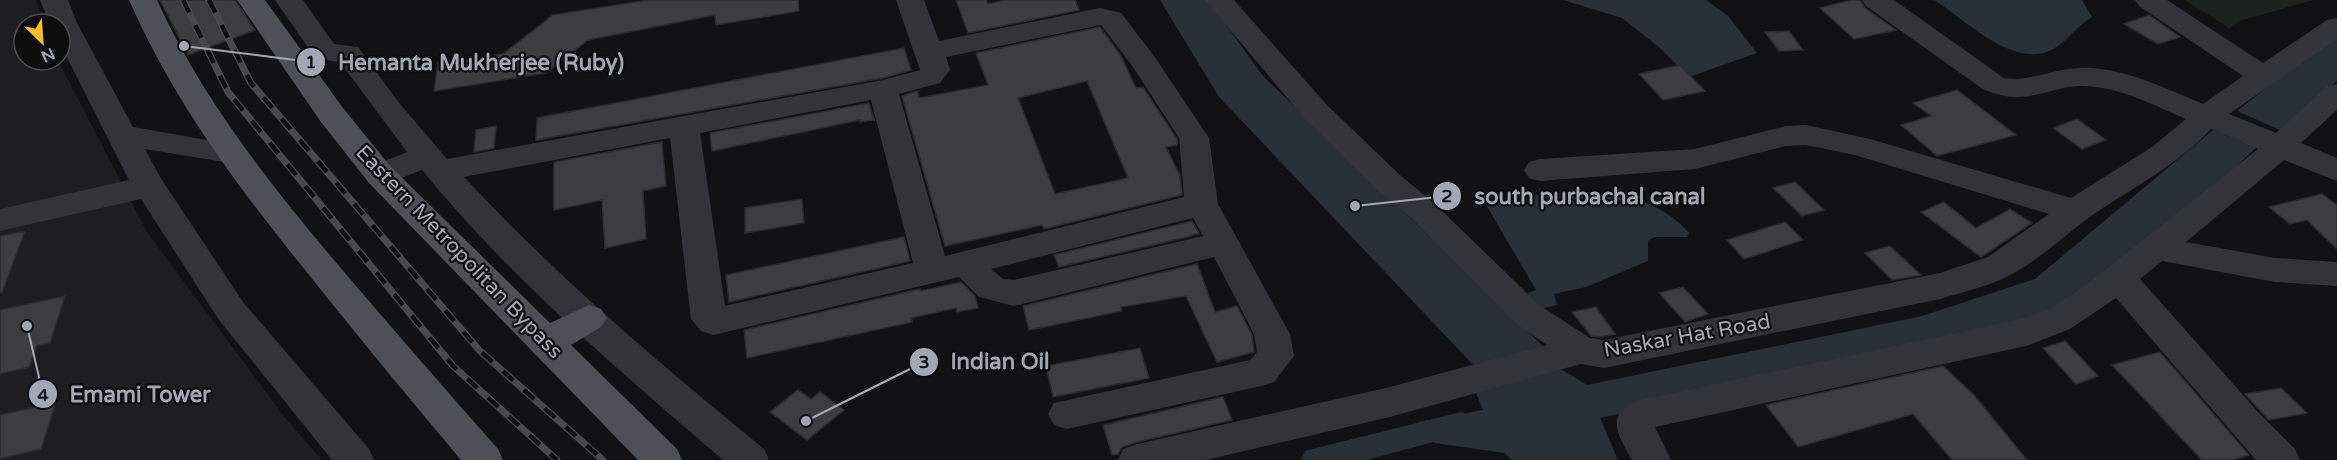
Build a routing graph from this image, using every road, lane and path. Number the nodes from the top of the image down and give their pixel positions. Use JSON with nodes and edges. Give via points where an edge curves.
{"nodes":[{"id":1,"x":54,"y":0,"type":"edge"},
{"id":2,"x":143,"y":0,"type":"edge"},
{"id":3,"x":251,"y":0,"type":"edge"},
{"id":4,"x":289,"y":0,"type":"edge"},
{"id":5,"x":910,"y":0,"type":"edge"},
{"id":6,"x":1219,"y":0,"type":"edge"},
{"id":7,"x":1876,"y":0,"type":"edge"},
{"id":8,"x":2149,"y":0,"type":"edge"},
{"id":9,"x":2337,"y":26,"type":"edge"},
{"id":10,"x":930,"y":52,"type":"junction"},
{"id":11,"x":2264,"y":77,"type":"junction"},
{"id":12,"x":883,"y":89,"type":"junction"},
{"id":13,"x":2337,"y":93,"type":"edge"},
{"id":14,"x":2215,"y":118,"type":"junction"},
{"id":15,"x":684,"y":126,"type":"junction"},
{"id":16,"x":125,"y":136,"type":"junction"},
{"id":17,"x":2273,"y":142,"type":"junction"},
{"id":18,"x":230,"y":153,"type":"junction"},
{"id":19,"x":433,"y":164,"type":"junction"},
{"id":20,"x":1540,"y":170,"type":"dead end"},
{"id":21,"x":2337,"y":170,"type":"edge"},
{"id":22,"x":380,"y":175,"type":"junction"},
{"id":23,"x":149,"y":186,"type":"junction"},
{"id":24,"x":1202,"y":204,"type":"junction"},
{"id":25,"x":2076,"y":211,"type":"junction"},
{"id":26,"x":0,"y":220,"type":"edge"},
{"id":27,"x":1224,"y":243,"type":"junction"},
{"id":28,"x":2154,"y":248,"type":"junction"},
{"id":29,"x":966,"y":263,"type":"junction"},
{"id":30,"x":932,"y":271,"type":"junction"},
{"id":31,"x":2337,"y":274,"type":"edge"},
{"id":32,"x":2117,"y":276,"type":"junction"},
{"id":33,"x":589,"y":318,"type":"junction"},
{"id":34,"x":546,"y":342,"type":"junction"},
{"id":35,"x":1581,"y":350,"type":"junction"},
{"id":36,"x":1067,"y":414,"type":"dead end"},
{"id":37,"x":355,"y":460,"type":"edge"},
{"id":38,"x":484,"y":460,"type":"edge"},
{"id":39,"x":663,"y":460,"type":"edge"},
{"id":40,"x":750,"y":460,"type":"edge"},
{"id":41,"x":1137,"y":460,"type":"edge"},
{"id":42,"x":1652,"y":460,"type":"edge"},
{"id":43,"x":2281,"y":460,"type":"edge"}],
"edges":[{"from":1,"to":16,"type":"street"},
{"from":2,"to":18,"type":"main road","via":[[157,34]]},
{"from":3,"to":22,"type":"main road","name":"Eastern Metropolitan Bypass","via":[[332,115]]},
{"from":4,"to":19,"type":"street","via":[[326,53],[348,53]]},
{"from":5,"to":10,"type":"street"},
{"from":6,"to":35,"type":"street","name":"Naskar Hat Road","via":[[1264,55],[1358,153],[1527,314]]},
{"from":7,"to":14,"type":"street","via":[[1994,84],[2010,90],[2066,78],[2102,78]]},
{"from":8,"to":11,"type":"street"},
{"from":9,"to":11,"type":"street","name":"Naskar Hat Road"},
{"from":10,"to":12,"type":"street","via":[[936,70],[930,77]]},
{"from":10,"to":24,"type":"street","via":[[1100,16],[1111,19],[1194,138],[1196,182]]},
{"from":11,"to":14,"type":"street","name":"Naskar Hat Road"},
{"from":12,"to":15,"type":"street"},
{"from":12,"to":30,"type":"street"},
{"from":13,"to":17,"type":"street"},
{"from":14,"to":17,"type":"street"},
{"from":14,"to":25,"type":"street","name":"Naskar Hat Road"},
{"from":15,"to":19,"type":"street"},
{"from":15,"to":30,"type":"street","via":[[709,319],[713,322]]},
{"from":16,"to":18,"type":"street"},
{"from":16,"to":23,"type":"street"},
{"from":17,"to":21,"type":"street"},
{"from":17,"to":28,"type":"street","via":[[2261,164]]},
{"from":18,"to":38,"type":"main road"},
{"from":19,"to":22,"type":"street"},
{"from":19,"to":33,"type":"street","via":[[543,277]]},
{"from":20,"to":25,"type":"street","via":[[1695,159],[1785,136],[1806,135],[1859,146]]},
{"from":22,"to":34,"type":"main road","name":"Eastern Metropolitan Bypass"},
{"from":23,"to":26,"type":"street"},
{"from":23,"to":37,"type":"street","via":[[231,311]]},
{"from":24,"to":27,"type":"street"},
{"from":24,"to":29,"type":"street"},
{"from":25,"to":35,"type":"street","name":"Naskar Hat Road","via":[[2009,261],[1984,274],[1604,354]]},
{"from":27,"to":29,"type":"street","via":[[1014,293],[986,287]]},
{"from":27,"to":36,"type":"street","via":[[1272,334],[1276,356],[1260,372]]},
{"from":28,"to":31,"type":"street","via":[[2275,270]]},
{"from":28,"to":32,"type":"street"},
{"from":29,"to":30,"type":"street"},
{"from":32,"to":42,"type":"street","via":[[2078,308],[2026,332],[1645,414],[1635,420],[1636,432]]},
{"from":32,"to":43,"type":"street"},
{"from":33,"to":34,"type":"main road"},
{"from":33,"to":40,"type":"street"},
{"from":34,"to":39,"type":"main road","name":"Eastern Metropolitan Bypass"},
{"from":35,"to":41,"type":"street","via":[[1390,402]]}]}
